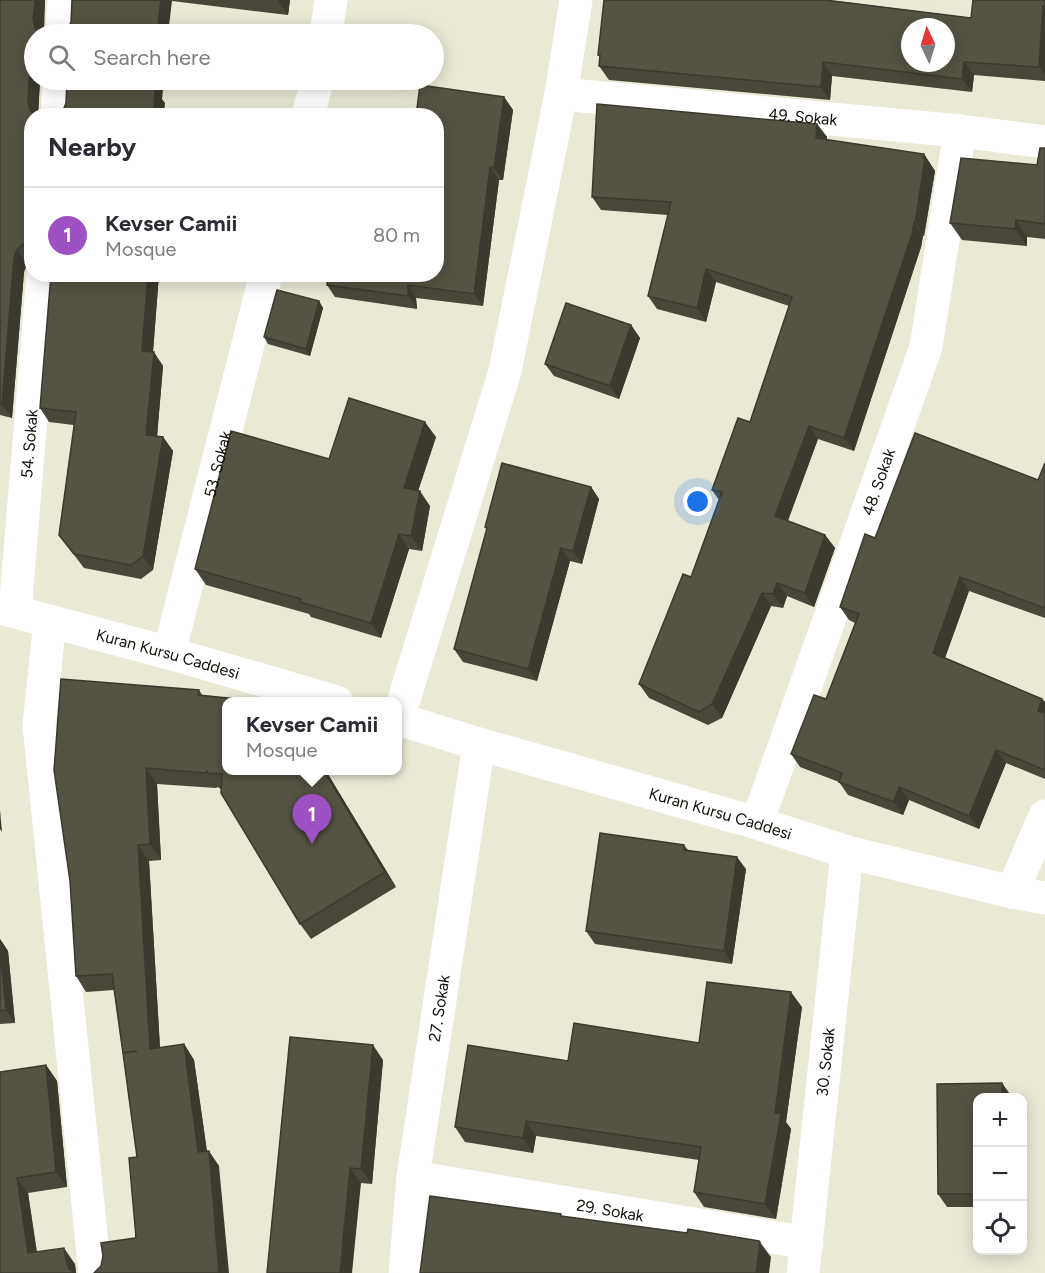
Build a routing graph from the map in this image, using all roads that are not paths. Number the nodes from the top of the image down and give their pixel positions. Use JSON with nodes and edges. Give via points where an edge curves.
{"nodes":[{"id":1,"x":64,"y":0,"type":"edge"},
{"id":2,"x":331,"y":0,"type":"edge"},
{"id":3,"x":576,"y":0,"type":"edge"},
{"id":4,"x":63,"y":24,"type":"edge"},
{"id":5,"x":327,"y":24,"type":"edge"},
{"id":6,"x":58,"y":90,"type":"edge"},
{"id":7,"x":314,"y":90,"type":"edge"},
{"id":8,"x":561,"y":94,"type":"junction"},
{"id":9,"x":57,"y":108,"type":"edge"},
{"id":10,"x":310,"y":108,"type":"edge"},
{"id":11,"x":960,"y":131,"type":"junction"},
{"id":12,"x":1045,"y":142,"type":"edge"},
{"id":13,"x":42,"y":282,"type":"edge"},
{"id":14,"x":264,"y":282,"type":"edge"},
{"id":15,"x":7,"y":609,"type":"edge"},
{"id":16,"x":50,"y":621,"type":"junction"},
{"id":17,"x":169,"y":653,"type":"junction"},
{"id":18,"x":320,"y":697,"type":"edge"},
{"id":19,"x":402,"y":706,"type":"edge"},
{"id":20,"x":402,"y":720,"type":"edge"},
{"id":21,"x":479,"y":744,"type":"junction"},
{"id":22,"x":1045,"y":816,"type":"edge"},
{"id":23,"x":757,"y":823,"type":"junction"},
{"id":24,"x":847,"y":852,"type":"junction"},
{"id":25,"x":1012,"y":892,"type":"junction"},
{"id":26,"x":1045,"y":898,"type":"edge"},
{"id":27,"x":413,"y":1177,"type":"junction"},
{"id":28,"x":805,"y":1258,"type":"edge"},
{"id":29,"x":94,"y":1273,"type":"edge"},
{"id":30,"x":405,"y":1273,"type":"edge"}],
"edges":[{"from":1,"to":4,"type":"street"},
{"from":2,"to":5,"type":"street"},
{"from":3,"to":8,"type":"street"},
{"from":6,"to":9,"type":"street"},
{"from":7,"to":10,"type":"street"},
{"from":8,"to":11,"type":"street","name":"49. Sokak"},
{"from":8,"to":19,"type":"street","via":[[505,371]]},
{"from":11,"to":12,"type":"street","name":"49. Sokak"},
{"from":11,"to":23,"type":"street","name":"48. Sokak","via":[[926,346]]},
{"from":13,"to":15,"type":"street","name":"54. Sokak"},
{"from":14,"to":17,"type":"street","name":"53. Sokak"},
{"from":15,"to":16,"type":"street","name":"Kuran Kursu Caddesi"},
{"from":16,"to":17,"type":"street","name":"Kuran Kursu Caddesi"},
{"from":16,"to":29,"type":"street","via":[[39,725]]},
{"from":17,"to":18,"type":"street","name":"Kuran Kursu Caddesi"},
{"from":20,"to":21,"type":"street","name":"Kuran Kursu Caddesi"},
{"from":21,"to":23,"type":"street","name":"Kuran Kursu Caddesi"},
{"from":21,"to":27,"type":"street","name":"27. Sokak"},
{"from":22,"to":25,"type":"street"},
{"from":23,"to":24,"type":"street","name":"Kuran Kursu Caddesi"},
{"from":24,"to":25,"type":"street","name":"Kuran Kursu Caddesi"},
{"from":24,"to":28,"type":"street","name":"30. Sokak"},
{"from":25,"to":26,"type":"street","name":"Kuran Kursu Caddesi"},
{"from":27,"to":28,"type":"street","name":"29. Sokak"},
{"from":27,"to":30,"type":"street","name":"27. Sokak"}]}
